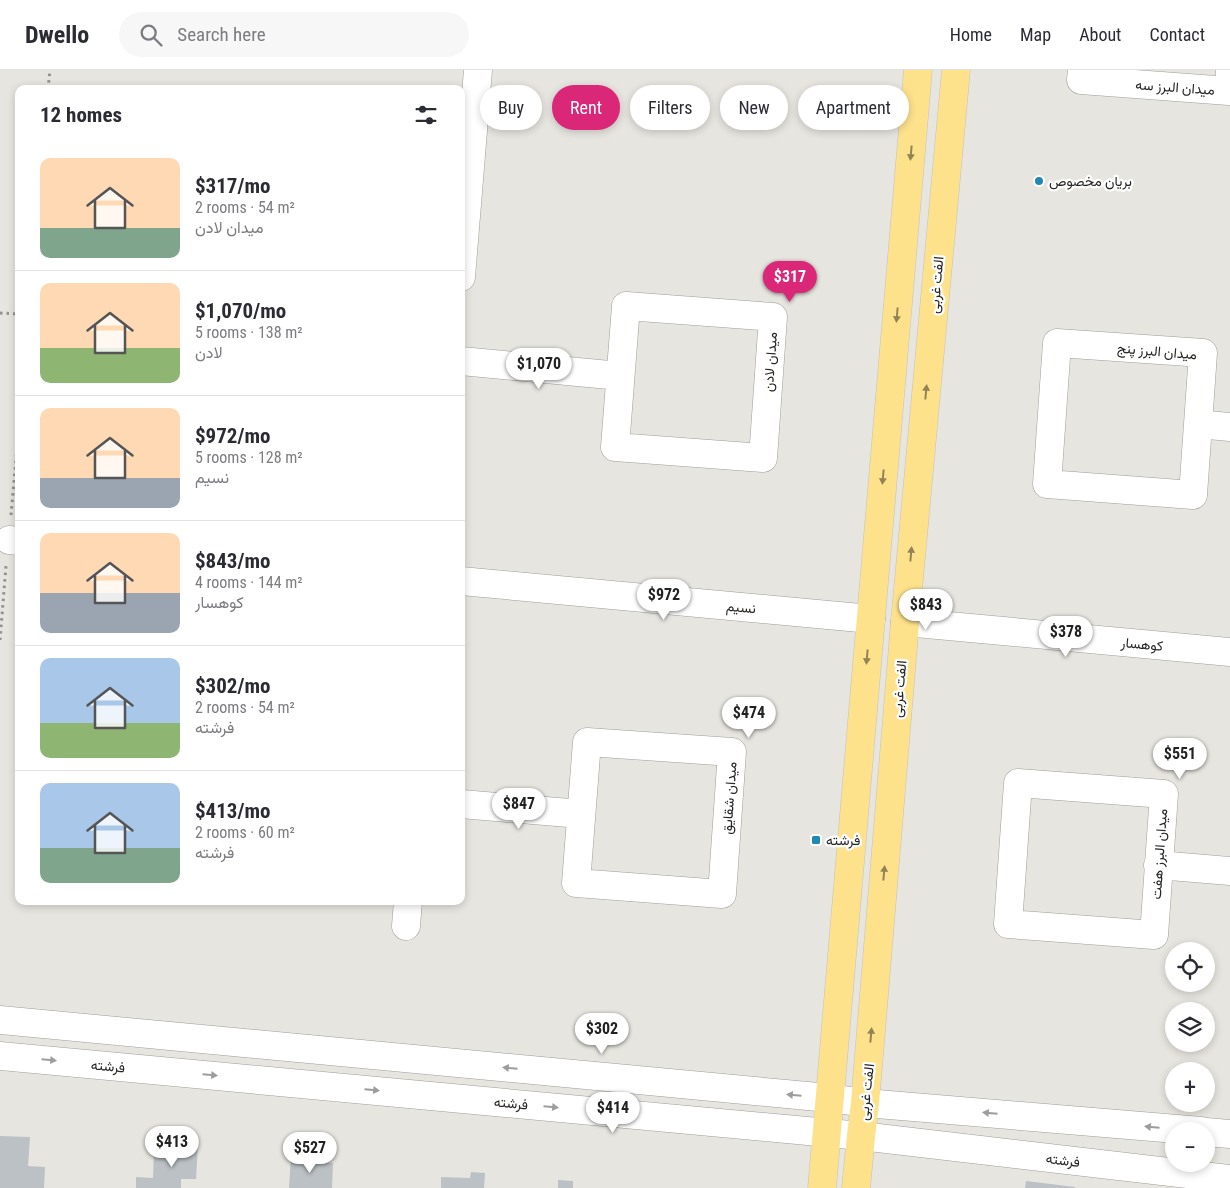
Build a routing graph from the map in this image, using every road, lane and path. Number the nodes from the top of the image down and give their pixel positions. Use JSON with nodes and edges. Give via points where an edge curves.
{"nodes":[{"id":1,"x":50,"y":70,"type":"edge"},
{"id":2,"x":478,"y":70,"type":"edge"},
{"id":3,"x":918,"y":70,"type":"edge"},
{"id":4,"x":956,"y":70,"type":"edge"},
{"id":5,"x":1082,"y":70,"type":"edge"},
{"id":6,"x":1230,"y":71,"type":"edge"},
{"id":7,"x":48,"y":85,"type":"edge"},
{"id":8,"x":465,"y":228,"type":"edge"},
{"id":9,"x":0,"y":313,"type":"edge"},
{"id":10,"x":15,"y":314,"type":"edge"},
{"id":11,"x":465,"y":361,"type":"edge"},
{"id":12,"x":620,"y":376,"type":"junction"},
{"id":13,"x":1198,"y":424,"type":"junction"},
{"id":14,"x":1230,"y":427,"type":"edge"},
{"id":15,"x":465,"y":582,"type":"edge"},
{"id":16,"x":871,"y":619,"type":"junction"},
{"id":17,"x":905,"y":622,"type":"junction"},
{"id":18,"x":1230,"y":652,"type":"edge"},
{"id":19,"x":465,"y":804,"type":"edge"},
{"id":20,"x":581,"y":814,"type":"junction"},
{"id":21,"x":1158,"y":865,"type":"junction"},
{"id":22,"x":1230,"y":871,"type":"edge"},
{"id":23,"x":0,"y":1020,"type":"edge"},
{"id":24,"x":0,"y":1056,"type":"edge"},
{"id":25,"x":829,"y":1098,"type":"junction"},
{"id":26,"x":866,"y":1103,"type":"junction"},
{"id":27,"x":1165,"y":1128,"type":"edge"},
{"id":28,"x":827,"y":1133,"type":"junction"},
{"id":29,"x":1215,"y":1133,"type":"edge"},
{"id":30,"x":1230,"y":1134,"type":"edge"},
{"id":31,"x":860,"y":1136,"type":"junction"},
{"id":32,"x":1230,"y":1179,"type":"edge"},
{"id":33,"x":822,"y":1188,"type":"edge"},
{"id":34,"x":856,"y":1188,"type":"edge"}],
"edges":[{"from":1,"to":7,"type":"path"},
{"from":2,"to":8,"type":"street"},
{"from":3,"to":16,"type":"main road","one_way":true},
{"from":17,"to":4,"type":"main road","name":"الفت غربی","one_way":true},
{"from":5,"to":6,"type":"street","name":"میدان البرز سه","via":[[1082,80],[1229,91]]},
{"from":9,"to":10,"type":"path"},
{"from":11,"to":12,"type":"street"},
{"from":12,"to":12,"type":"street","name":"میدان لادن","via":[[615,447],[763,458],[774,317],[626,306]]},
{"from":13,"to":13,"type":"street","name":"میدان البرز پنج","via":[[1203,353],[1057,342],[1047,484],[1193,494]]},
{"from":13,"to":14,"type":"street"},
{"from":15,"to":16,"type":"street","name":"نسیم"},
{"from":16,"to":25,"type":"main road","one_way":true},
{"from":17,"to":18,"type":"street","name":"کوهسار"},
{"from":26,"to":17,"type":"main road","name":"الفت غربی","one_way":true},
{"from":19,"to":20,"type":"street"},
{"from":20,"to":20,"type":"street","name":"میدان شقایق","via":[[576,883],[722,894],[732,752],[587,742]]},
{"from":21,"to":21,"type":"street","name":"میدان البرز هفت","via":[[1164,794],[1018,783],[1008,924],[1154,935]]},
{"from":21,"to":22,"type":"street"},
{"from":25,"to":23,"type":"street","one_way":true},
{"from":24,"to":28,"type":"street","name":"فرشته","one_way":true},
{"from":25,"to":26,"type":"street"},
{"from":25,"to":28,"type":"main road"},
{"from":27,"to":26,"type":"street","one_way":true},
{"from":26,"to":31,"type":"main road","name":"الفت غربی"},
{"from":28,"to":31,"type":"street","name":"فرشته"},
{"from":28,"to":33,"type":"main road"},
{"from":29,"to":30,"type":"street"},
{"from":31,"to":32,"type":"street","name":"فرشته"},
{"from":31,"to":34,"type":"main road","name":"الفت غربی"}]}
